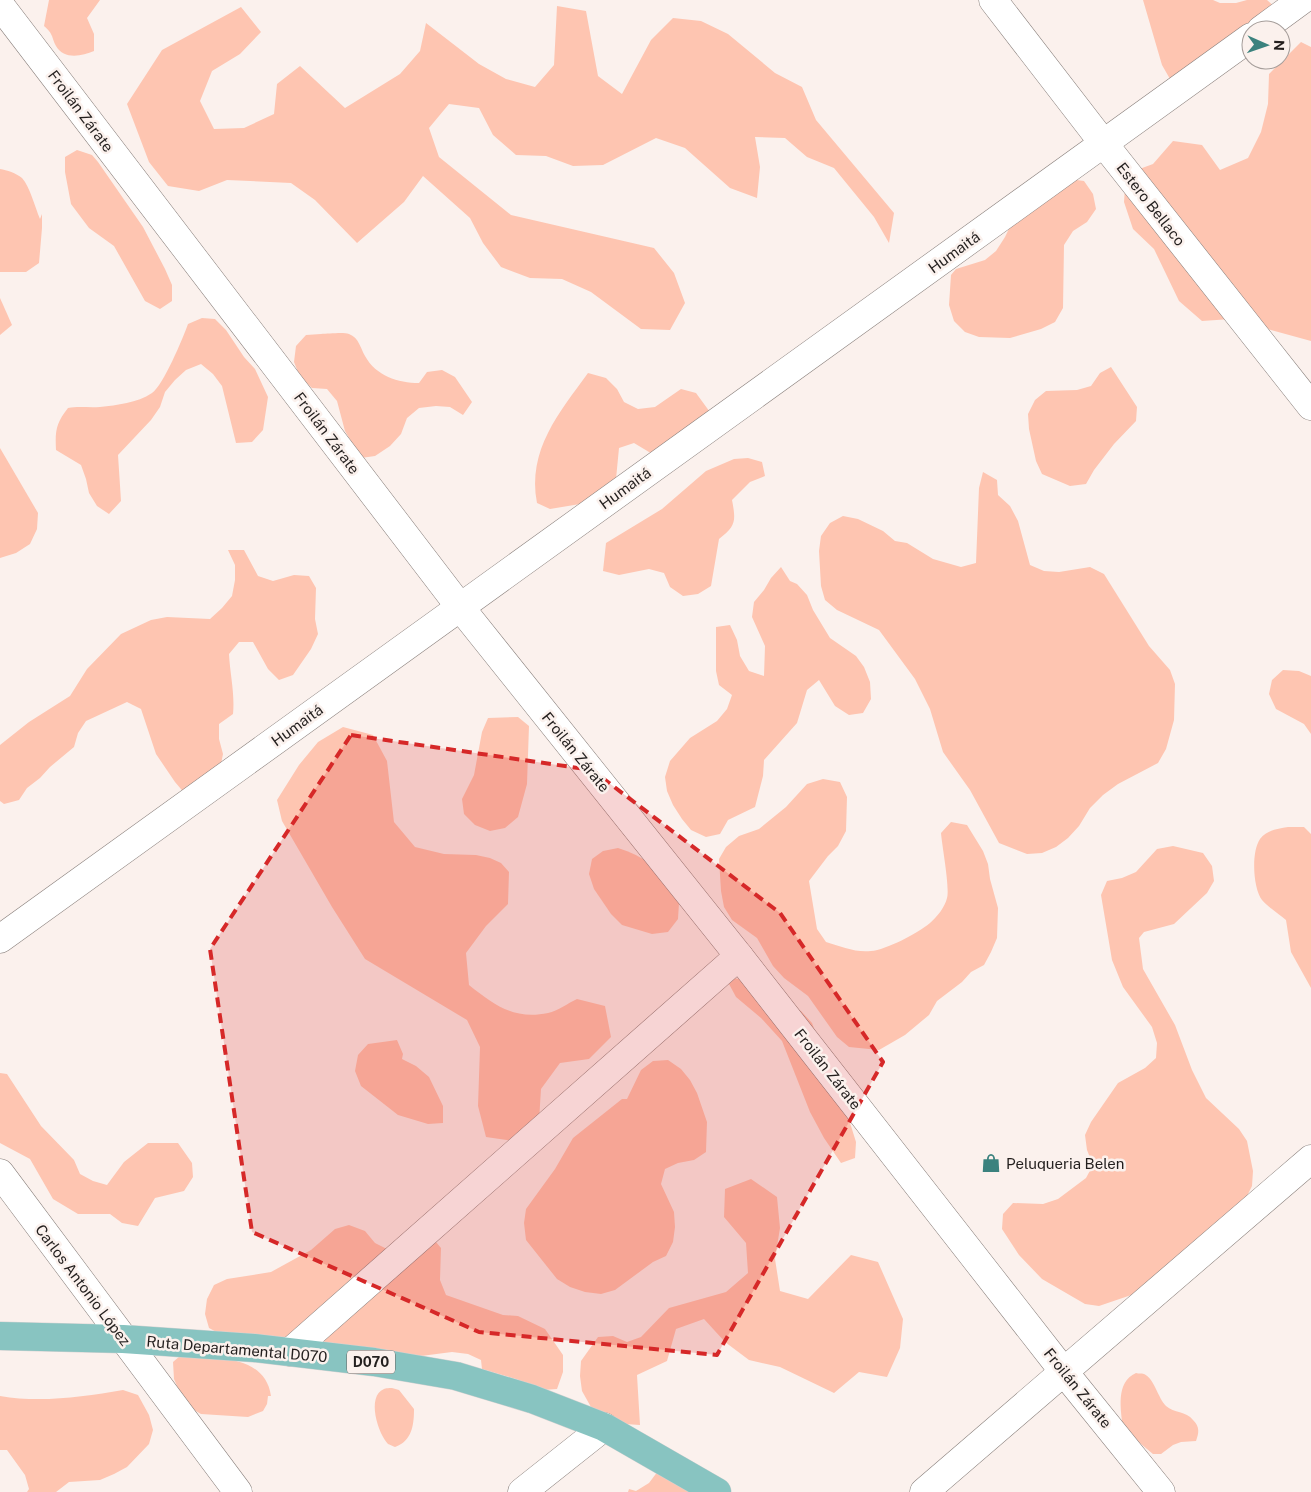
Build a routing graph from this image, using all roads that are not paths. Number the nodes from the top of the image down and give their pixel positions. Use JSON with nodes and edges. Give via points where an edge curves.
{"nodes":[{"id":1,"x":994,"y":0,"type":"edge"},
{"id":2,"x":1302,"y":0,"type":"edge"},
{"id":3,"x":0,"y":5,"type":"edge"},
{"id":4,"x":1275,"y":20,"type":"edge"},
{"id":5,"x":1241,"y":44,"type":"edge"},
{"id":6,"x":1104,"y":144,"type":"junction"},
{"id":7,"x":1311,"y":406,"type":"edge"},
{"id":8,"x":460,"y":607,"type":"junction"},
{"id":9,"x":0,"y":939,"type":"edge"},
{"id":10,"x":739,"y":956,"type":"junction"},
{"id":11,"x":1311,"y":1159,"type":"edge"},
{"id":12,"x":0,"y":1173,"type":"edge"},
{"id":13,"x":0,"y":1336,"type":"edge"},
{"id":14,"x":123,"y":1339,"type":"junction"},
{"id":15,"x":290,"y":1352,"type":"junction"},
{"id":16,"x":1064,"y":1372,"type":"junction"},
{"id":17,"x":604,"y":1428,"type":"junction"},
{"id":18,"x":238,"y":1492,"type":"edge"},
{"id":19,"x":522,"y":1492,"type":"edge"},
{"id":20,"x":717,"y":1492,"type":"edge"},
{"id":21,"x":924,"y":1492,"type":"edge"},
{"id":22,"x":1161,"y":1492,"type":"edge"}],
"edges":[{"from":1,"to":6,"type":"street","name":"Estero Bellaco"},
{"from":2,"to":4,"type":"street"},
{"from":3,"to":8,"type":"street","name":"Froilán Zárate"},
{"from":5,"to":6,"type":"street","name":"Humaitá"},
{"from":6,"to":7,"type":"street","name":"Estero Bellaco"},
{"from":6,"to":8,"type":"street","name":"Humaitá"},
{"from":8,"to":9,"type":"street","name":"Humaitá"},
{"from":8,"to":10,"type":"street","name":"Froilán Zárate"},
{"from":10,"to":15,"type":"street"},
{"from":10,"to":16,"type":"street","name":"Froilán Zárate"},
{"from":11,"to":16,"type":"street"},
{"from":12,"to":14,"type":"street","name":"Carlos Antonio López"},
{"from":13,"to":14,"type":"main road","name":"Ruta Departamental D070","number":"D070"},
{"from":14,"to":15,"type":"main road","name":"Ruta Departamental D070","number":"D070"},
{"from":14,"to":18,"type":"street","name":"Carlos Antonio López"},
{"from":15,"to":17,"type":"main road","name":"Ruta Departamental D070","number":"D070","via":[[456,1376],[532,1399]]},
{"from":16,"to":21,"type":"street"},
{"from":16,"to":22,"type":"street","name":"Froilán Zárate"},
{"from":17,"to":19,"type":"street"},
{"from":17,"to":20,"type":"main road","name":"Ruta Departamental D070","number":"D070"}]}
